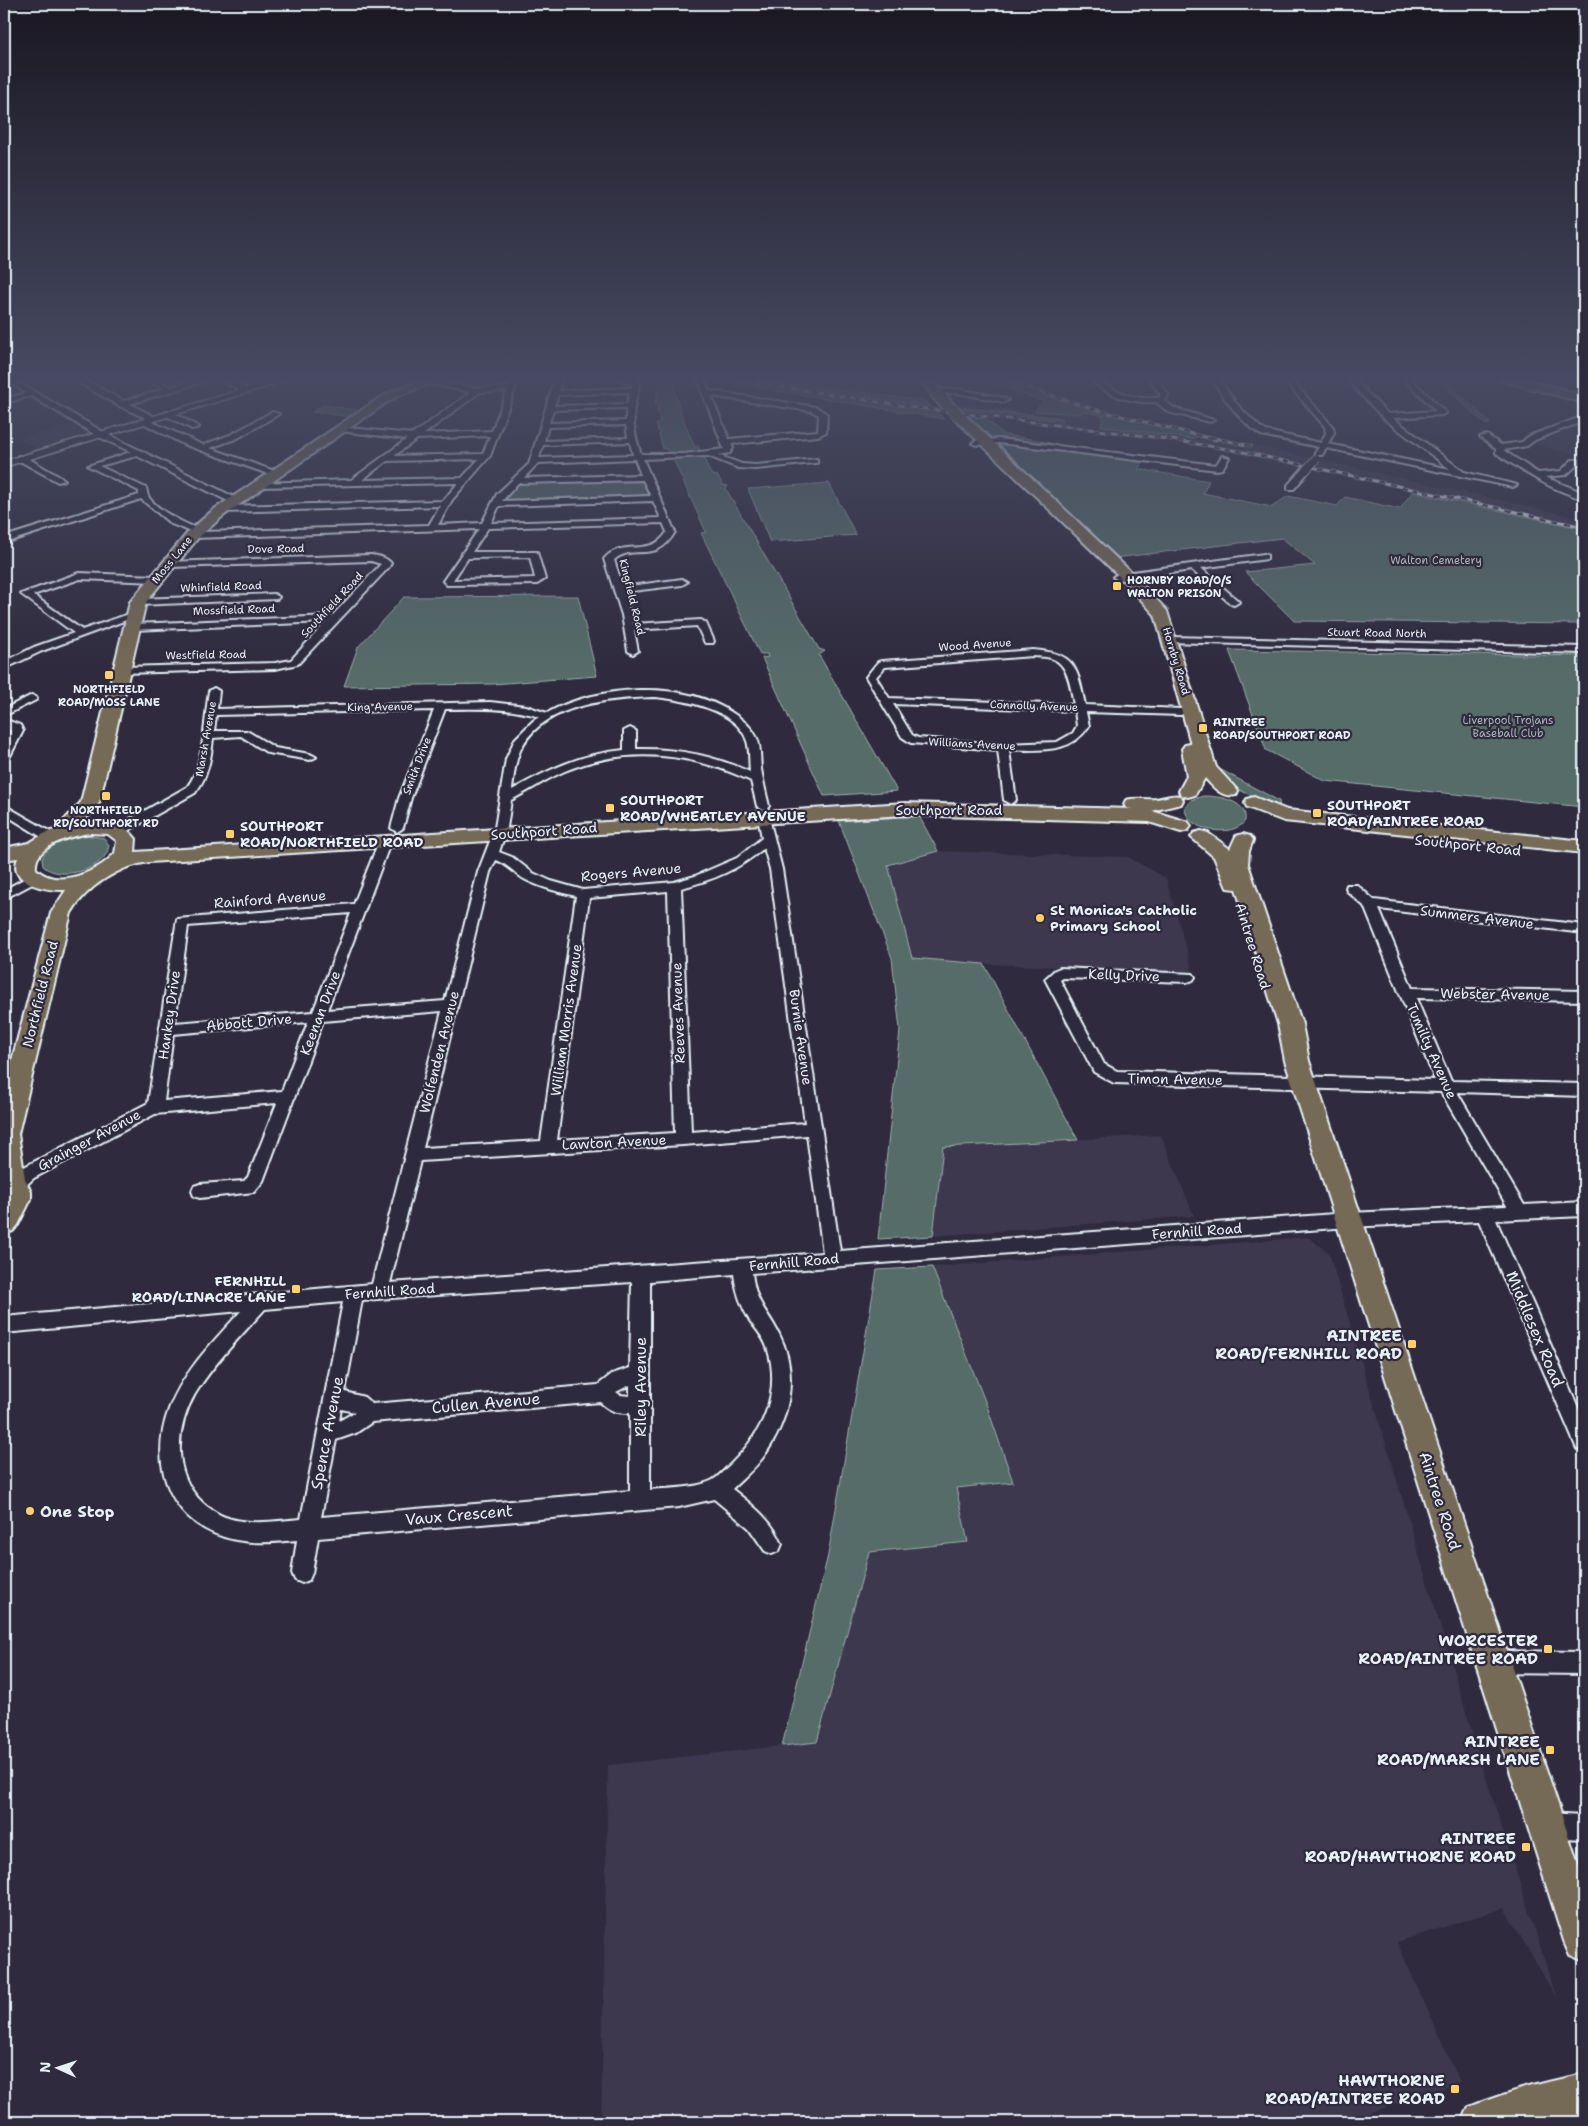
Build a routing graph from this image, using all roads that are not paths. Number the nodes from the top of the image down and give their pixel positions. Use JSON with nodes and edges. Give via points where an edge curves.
{"nodes":[{"id":1,"x":57,"y":477,"type":"edge"},
{"id":2,"x":116,"y":477,"type":"edge"},
{"id":3,"x":186,"y":477,"type":"edge"},
{"id":4,"x":269,"y":477,"type":"edge"},
{"id":5,"x":359,"y":477,"type":"edge"},
{"id":6,"x":468,"y":477,"type":"edge"},
{"id":7,"x":519,"y":477,"type":"edge"},
{"id":8,"x":1017,"y":477,"type":"edge"},
{"id":9,"x":1300,"y":477,"type":"edge"},
{"id":10,"x":1475,"y":477,"type":"edge"},
{"id":11,"x":1537,"y":477,"type":"edge"},
{"id":12,"x":647,"y":478,"type":"joint"},
{"id":13,"x":62,"y":480,"type":"dead end"},
{"id":14,"x":466,"y":480,"type":"junction"},
{"id":15,"x":515,"y":481,"type":"junction"},
{"id":16,"x":353,"y":482,"type":"junction"},
{"id":17,"x":258,"y":485,"type":"junction"},
{"id":18,"x":1513,"y":485,"type":"dead end"},
{"id":19,"x":1291,"y":487,"type":"dead end"},
{"id":20,"x":143,"y":496,"type":"junction"},
{"id":21,"x":1584,"y":496,"type":"edge"},
{"id":22,"x":656,"y":498,"type":"junction"},
{"id":23,"x":234,"y":501,"type":"junction"},
{"id":24,"x":445,"y":503,"type":"junction"},
{"id":25,"x":496,"y":504,"type":"junction"},
{"id":26,"x":223,"y":509,"type":"junction"},
{"id":27,"x":666,"y":520,"type":"junction"},
{"id":28,"x":484,"y":526,"type":"junction"},
{"id":29,"x":432,"y":528,"type":"junction"},
{"id":30,"x":195,"y":533,"type":"junction"},
{"id":31,"x":4,"y":540,"type":"edge"},
{"id":32,"x":465,"y":555,"type":"junction"},
{"id":33,"x":1264,"y":557,"type":"dead end"},
{"id":34,"x":383,"y":560,"type":"joint"},
{"id":35,"x":170,"y":564,"type":"junction"},
{"id":36,"x":1194,"y":567,"type":"junction"},
{"id":37,"x":1122,"y":576,"type":"junction"},
{"id":38,"x":157,"y":579,"type":"junction"},
{"id":39,"x":684,"y":582,"type":"dead end"},
{"id":40,"x":618,"y":590,"type":"junction"},
{"id":41,"x":274,"y":597,"type":"dead end"},
{"id":42,"x":1234,"y":602,"type":"dead end"},
{"id":43,"x":136,"y":615,"type":"junction"},
{"id":44,"x":335,"y":619,"type":"junction"},
{"id":45,"x":629,"y":627,"type":"junction"},
{"id":46,"x":80,"y":633,"type":"junction"},
{"id":47,"x":709,"y":640,"type":"dead end"},
{"id":48,"x":1170,"y":640,"type":"junction"},
{"id":49,"x":1584,"y":650,"type":"edge"},
{"id":50,"x":633,"y":651,"type":"dead end"},
{"id":51,"x":290,"y":664,"type":"joint"},
{"id":52,"x":4,"y":666,"type":"edge"},
{"id":53,"x":122,"y":670,"type":"junction"},
{"id":54,"x":214,"y":691,"type":"dead end"},
{"id":55,"x":32,"y":698,"type":"dead end"},
{"id":56,"x":887,"y":701,"type":"junction"},
{"id":57,"x":441,"y":706,"type":"junction"},
{"id":58,"x":1079,"y":708,"type":"junction"},
{"id":59,"x":211,"y":712,"type":"junction"},
{"id":60,"x":1181,"y":712,"type":"junction"},
{"id":61,"x":4,"y":713,"type":"edge"},
{"id":62,"x":547,"y":716,"type":"junction"},
{"id":63,"x":4,"y":722,"type":"edge"},
{"id":64,"x":630,"y":731,"type":"dead end"},
{"id":65,"x":208,"y":735,"type":"junction"},
{"id":66,"x":1003,"y":747,"type":"junction"},
{"id":67,"x":630,"y":754,"type":"junction"},
{"id":68,"x":4,"y":756,"type":"edge"},
{"id":69,"x":310,"y":757,"type":"dead end"},
{"id":70,"x":756,"y":780,"type":"junction"},
{"id":71,"x":1229,"y":791,"type":"junction"},
{"id":72,"x":1181,"y":795,"type":"junction"},
{"id":73,"x":505,"y":798,"type":"junction"},
{"id":74,"x":1010,"y":800,"type":"junction"},
{"id":75,"x":90,"y":803,"type":"junction"},
{"id":76,"x":1254,"y":804,"type":"junction"},
{"id":77,"x":4,"y":808,"type":"edge"},
{"id":78,"x":763,"y":812,"type":"junction"},
{"id":79,"x":501,"y":824,"type":"junction"},
{"id":80,"x":1181,"y":826,"type":"junction"},
{"id":81,"x":117,"y":833,"type":"junction"},
{"id":82,"x":1255,"y":833,"type":"junction"},
{"id":83,"x":391,"y":834,"type":"junction"},
{"id":84,"x":1201,"y":837,"type":"junction"},
{"id":85,"x":769,"y":838,"type":"junction"},
{"id":86,"x":51,"y":839,"type":"junction"},
{"id":87,"x":1584,"y":847,"type":"edge"},
{"id":88,"x":4,"y":854,"type":"edge"},
{"id":89,"x":491,"y":854,"type":"junction"},
{"id":90,"x":1584,"y":858,"type":"edge"},
{"id":91,"x":117,"y":863,"type":"junction"},
{"id":92,"x":4,"y":865,"type":"edge"},
{"id":93,"x":29,"y":872,"type":"junction"},
{"id":94,"x":92,"y":878,"type":"junction"},
{"id":95,"x":54,"y":884,"type":"junction"},
{"id":96,"x":674,"y":886,"type":"junction"},
{"id":97,"x":1352,"y":888,"type":"dead end"},
{"id":98,"x":584,"y":894,"type":"junction"},
{"id":99,"x":4,"y":895,"type":"edge"},
{"id":100,"x":1370,"y":904,"type":"junction"},
{"id":101,"x":360,"y":908,"type":"junction"},
{"id":102,"x":61,"y":913,"type":"junction"},
{"id":103,"x":182,"y":922,"type":"joint"},
{"id":104,"x":1584,"y":929,"type":"edge"},
{"id":105,"x":1060,"y":973,"type":"joint"},
{"id":106,"x":1188,"y":977,"type":"dead end"},
{"id":107,"x":1406,"y":992,"type":"junction"},
{"id":108,"x":1584,"y":996,"type":"edge"},
{"id":109,"x":451,"y":1005,"type":"junction"},
{"id":110,"x":319,"y":1016,"type":"junction"},
{"id":111,"x":166,"y":1029,"type":"junction"},
{"id":112,"x":1300,"y":1071,"type":"junction"},
{"id":113,"x":1446,"y":1085,"type":"junction"},
{"id":114,"x":1584,"y":1090,"type":"edge"},
{"id":115,"x":288,"y":1096,"type":"junction"},
{"id":116,"x":155,"y":1108,"type":"junction"},
{"id":117,"x":815,"y":1128,"type":"junction"},
{"id":118,"x":5,"y":1135,"type":"edge"},
{"id":119,"x":683,"y":1139,"type":"junction"},
{"id":120,"x":548,"y":1146,"type":"junction"},
{"id":121,"x":413,"y":1155,"type":"junction"},
{"id":122,"x":10,"y":1182,"type":"edge"},
{"id":123,"x":200,"y":1191,"type":"dead end"},
{"id":124,"x":1584,"y":1209,"type":"edge"},
{"id":125,"x":1520,"y":1211,"type":"junction"},
{"id":126,"x":1485,"y":1214,"type":"junction"},
{"id":127,"x":1348,"y":1220,"type":"junction"},
{"id":128,"x":4,"y":1223,"type":"edge"},
{"id":129,"x":833,"y":1258,"type":"junction"},
{"id":130,"x":742,"y":1266,"type":"junction"},
{"id":131,"x":641,"y":1274,"type":"junction"},
{"id":132,"x":379,"y":1292,"type":"junction"},
{"id":133,"x":354,"y":1293,"type":"junction"},
{"id":134,"x":260,"y":1302,"type":"junction"},
{"id":135,"x":4,"y":1325,"type":"edge"},
{"id":136,"x":639,"y":1375,"type":"junction"},
{"id":137,"x":603,"y":1393,"type":"junction"},
{"id":138,"x":333,"y":1401,"type":"junction"},
{"id":139,"x":640,"y":1405,"type":"junction"},
{"id":140,"x":368,"y":1413,"type":"junction"},
{"id":141,"x":327,"y":1432,"type":"junction"},
{"id":142,"x":1584,"y":1443,"type":"edge"},
{"id":143,"x":717,"y":1489,"type":"junction"},
{"id":144,"x":640,"y":1500,"type":"junction"},
{"id":145,"x":308,"y":1528,"type":"junction"},
{"id":146,"x":772,"y":1544,"type":"dead end"},
{"id":147,"x":302,"y":1573,"type":"dead end"},
{"id":148,"x":1492,"y":1662,"type":"junction"},
{"id":149,"x":1584,"y":1663,"type":"edge"},
{"id":150,"x":1546,"y":1825,"type":"junction"},
{"id":151,"x":1584,"y":1827,"type":"edge"},
{"id":152,"x":1584,"y":1942,"type":"edge"},
{"id":153,"x":1584,"y":2095,"type":"edge"},
{"id":154,"x":1484,"y":2122,"type":"edge"}],
"edges":[{"from":1,"to":13,"type":"street"},
{"from":2,"to":20,"type":"street","via":[[143,490]]},
{"from":3,"to":23,"type":"street"},
{"from":4,"to":17,"type":"main road","name":"Moss Lane"},
{"from":5,"to":16,"type":"street"},
{"from":6,"to":14,"type":"street"},
{"from":7,"to":15,"type":"street"},
{"from":8,"to":37,"type":"main road","name":"Hornby Road"},
{"from":9,"to":19,"type":"street","bridge":true},
{"from":10,"to":18,"type":"street"},
{"from":11,"to":21,"type":"street","via":[[1551,486]]},
{"from":12,"to":15,"type":"street"},
{"from":12,"to":22,"type":"street","name":"Kingfield Road"},
{"from":14,"to":16,"type":"street"},
{"from":14,"to":24,"type":"street"},
{"from":15,"to":25,"type":"street"},
{"from":16,"to":17,"type":"street"},
{"from":17,"to":23,"type":"main road","name":"Moss Lane"},
{"from":20,"to":30,"type":"street","via":[[160,512]]},
{"from":20,"to":31,"type":"street"},
{"from":22,"to":25,"type":"street"},
{"from":22,"to":27,"type":"street","name":"Kingfield Road"},
{"from":23,"to":26,"type":"main road","name":"Moss Lane"},
{"from":24,"to":26,"type":"street"},
{"from":24,"to":29,"type":"street"},
{"from":25,"to":28,"type":"street"},
{"from":26,"to":30,"type":"main road","name":"Moss Lane"},
{"from":27,"to":28,"type":"street"},
{"from":27,"to":40,"type":"street","name":"Kingfield Road","via":[[672,532],[663,546],[618,553],[609,558]]},
{"from":28,"to":29,"type":"street"},
{"from":28,"to":32,"type":"street"},
{"from":29,"to":30,"type":"street"},
{"from":30,"to":35,"type":"main road","name":"Moss Lane"},
{"from":32,"to":32,"type":"street","via":[[534,554],[540,579],[537,582],[450,583],[448,581]]},
{"from":33,"to":36,"type":"street"},
{"from":34,"to":35,"type":"street","name":"Dove Road"},
{"from":34,"to":44,"type":"street","name":"Southfield Road","via":[[386,563],[384,567]]},
{"from":35,"to":38,"type":"main road","name":"Moss Lane"},
{"from":36,"to":37,"type":"street"},
{"from":36,"to":42,"type":"street"},
{"from":37,"to":48,"type":"main road","name":"Hornby Road","via":[[1162,614]]},
{"from":37,"to":60,"type":"main road","name":"Hornby Road","via":[[1151,613]]},
{"from":38,"to":43,"type":"main road","name":"Moss Lane"},
{"from":38,"to":46,"type":"street","via":[[79,576],[26,594]]},
{"from":39,"to":40,"type":"street"},
{"from":40,"to":45,"type":"street","name":"Kingfield Road"},
{"from":41,"to":43,"type":"street","name":"Whinfield Road"},
{"from":43,"to":44,"type":"street","name":"Mossfield Road"},
{"from":43,"to":46,"type":"street"},
{"from":43,"to":53,"type":"main road"},
{"from":44,"to":51,"type":"street","name":"Southfield Road","via":[[298,660]]},
{"from":45,"to":47,"type":"street","via":[[701,623]]},
{"from":45,"to":50,"type":"street","name":"Kingfield Road"},
{"from":46,"to":52,"type":"street"},
{"from":48,"to":49,"type":"street","name":"Stuart Road North"},
{"from":48,"to":71,"type":"main road","name":"Hornby Road","via":[[1207,767]]},
{"from":51,"to":53,"type":"street","name":"Westfield Road"},
{"from":53,"to":75,"type":"main road"},
{"from":54,"to":59,"type":"street","name":"Marsh Avenue"},
{"from":55,"to":61,"type":"street"},
{"from":56,"to":58,"type":"street","name":"Connolly Avenue"},
{"from":56,"to":58,"type":"street","name":"Wood Avenue","via":[[871,677],[882,664],[1048,654],[1061,658],[1069,666]]},
{"from":56,"to":66,"type":"street","name":"Williams Avenue","via":[[908,737],[915,741]]},
{"from":57,"to":59,"type":"street","name":"King Avenue"},
{"from":57,"to":62,"type":"street","name":"King Avenue","via":[[508,706],[534,710]]},
{"from":57,"to":83,"type":"street","name":"Smith Drive"},
{"from":58,"to":60,"type":"street","name":"Connolly Avenue"},
{"from":58,"to":66,"type":"street","name":"Williams Avenue","via":[[1083,726],[1067,742]]},
{"from":59,"to":65,"type":"street","name":"Marsh Avenue"},
{"from":60,"to":72,"type":"main road","via":[[1198,774],[1196,782]]},
{"from":62,"to":70,"type":"street","name":"Burnie Avenue","via":[[590,699],[655,692],[717,707],[735,718],[752,739]]},
{"from":62,"to":73,"type":"street","name":"Wolfenden Avenue","via":[[519,741],[512,757]]},
{"from":63,"to":68,"type":"street","via":[[16,727],[17,731]]},
{"from":64,"to":67,"type":"street"},
{"from":65,"to":69,"type":"street","via":[[243,734],[276,752]]},
{"from":65,"to":81,"type":"street","name":"Marsh Avenue","via":[[201,778],[194,788]]},
{"from":66,"to":74,"type":"street"},
{"from":67,"to":70,"type":"street","via":[[681,754],[716,762]]},
{"from":67,"to":73,"type":"street","via":[[596,757],[566,766]]},
{"from":70,"to":78,"type":"street","name":"Burnie Avenue"},
{"from":71,"to":72,"type":"main road","name":"Southport Road","via":[[1207,788]]},
{"from":71,"to":76,"type":"main road","name":"Southport Road"},
{"from":72,"to":74,"type":"main road","name":"Southport Road","via":[[1156,805]]},
{"from":72,"to":80,"type":"main road","via":[[1171,807]]},
{"from":73,"to":79,"type":"street","name":"Wolfenden Avenue"},
{"from":74,"to":78,"type":"main road","name":"Southport Road","via":[[912,798]]},
{"from":75,"to":81,"type":"main road","via":[[94,818]]},
{"from":75,"to":86,"type":"main road"},
{"from":76,"to":82,"type":"main road","via":[[1263,816]]},
{"from":76,"to":87,"type":"main road","name":"Southport Road","via":[[1284,815]]},
{"from":77,"to":86,"type":"street"},
{"from":78,"to":79,"type":"main road","name":"Southport Road"},
{"from":78,"to":80,"type":"main road","name":"Southport Road","via":[[965,809],[1151,816]]},
{"from":78,"to":85,"type":"street","name":"Burnie Avenue"},
{"from":79,"to":83,"type":"main road","name":"Southport Road"},
{"from":79,"to":89,"type":"street","name":"Wolfenden Avenue"},
{"from":80,"to":84,"type":"main road","name":"Southport Road"},
{"from":81,"to":83,"type":"main road","name":"Southport Road","via":[[136,844],[152,845]]},
{"from":81,"to":86,"type":"main road","name":"Southport Road","via":[[87,827]]},
{"from":81,"to":91,"type":"main road","via":[[126,850]]},
{"from":82,"to":84,"type":"main road","name":"Southport Road","via":[[1218,841]]},
{"from":82,"to":90,"type":"main road","name":"Southport Road","via":[[1295,826]]},
{"from":82,"to":112,"type":"main road","name":"Aintree Road","via":[[1238,851],[1238,864],[1290,1024]]},
{"from":83,"to":91,"type":"main road","name":"Southport Road","via":[[149,856]]},
{"from":83,"to":101,"type":"street","name":"Keenan Drive"},
{"from":84,"to":112,"type":"main road","name":"Aintree Road","via":[[1223,854],[1228,864],[1277,1023]]},
{"from":85,"to":96,"type":"street","name":"Rogers Avenue","via":[[741,861],[700,879]]},
{"from":85,"to":117,"type":"street","name":"Burnie Avenue"},
{"from":86,"to":88,"type":"main road"},
{"from":86,"to":93,"type":"main road","via":[[29,857]]},
{"from":89,"to":98,"type":"street","name":"Rogers Avenue","via":[[508,860],[528,876],[546,884]]},
{"from":89,"to":109,"type":"street","name":"Wolfenden Avenue"},
{"from":91,"to":94,"type":"main road","name":"Southport Road"},
{"from":92,"to":93,"type":"main road"},
{"from":93,"to":95,"type":"main road"},
{"from":93,"to":99,"type":"street"},
{"from":94,"to":95,"type":"main road"},
{"from":94,"to":102,"type":"main road","name":"Northfield Road","via":[[69,900]]},
{"from":95,"to":102,"type":"main road","name":"Northfield Road","via":[[60,896]]},
{"from":96,"to":98,"type":"street","name":"Rogers Avenue"},
{"from":96,"to":119,"type":"street","name":"Reeves Avenue"},
{"from":97,"to":100,"type":"street","name":"Tumilty Avenue"},
{"from":98,"to":120,"type":"street","name":"William Morris Avenue"},
{"from":100,"to":104,"type":"street","name":"Summers Avenue"},
{"from":100,"to":107,"type":"street","name":"Tumilty Avenue"},
{"from":101,"to":103,"type":"street","name":"Rainford Avenue"},
{"from":101,"to":110,"type":"street","name":"Keenan Drive"},
{"from":102,"to":118,"type":"main road","name":"Northfield Road"},
{"from":103,"to":111,"type":"street","name":"Hankey Drive"},
{"from":105,"to":106,"type":"street","name":"Kelly Drive"},
{"from":105,"to":112,"type":"street","name":"Timon Avenue","via":[[1052,979],[1099,1068],[1114,1077]]},
{"from":107,"to":108,"type":"street","name":"Webster Avenue"},
{"from":107,"to":113,"type":"street","name":"Tumilty Avenue"},
{"from":109,"to":110,"type":"street","name":"Abbott Drive"},
{"from":109,"to":121,"type":"street","name":"Wolfenden Avenue"},
{"from":110,"to":111,"type":"street","name":"Abbott Drive"},
{"from":110,"to":115,"type":"street","name":"Keenan Drive"},
{"from":111,"to":116,"type":"street","name":"Hankey Drive"},
{"from":112,"to":113,"type":"street"},
{"from":112,"to":127,"type":"main road","name":"Aintree Road"},
{"from":113,"to":114,"type":"street"},
{"from":113,"to":125,"type":"street","name":"Tumilty Avenue"},
{"from":115,"to":116,"type":"street","name":"Grainger Avenue"},
{"from":115,"to":123,"type":"street","name":"Keenan Drive","via":[[252,1185]]},
{"from":116,"to":122,"type":"street","name":"Grainger Avenue"},
{"from":117,"to":119,"type":"street","name":"Lawton Avenue"},
{"from":117,"to":129,"type":"street","name":"Burnie Avenue"},
{"from":118,"to":122,"type":"main road","name":"Northfield Road"},
{"from":119,"to":120,"type":"street","name":"Lawton Avenue"},
{"from":120,"to":121,"type":"street","name":"Lawton Avenue"},
{"from":121,"to":132,"type":"street","name":"Wolfenden Avenue"},
{"from":122,"to":128,"type":"main road","name":"Northfield Road","via":[[19,1195],[17,1205]]},
{"from":124,"to":125,"type":"street","name":"Fernhill Road"},
{"from":125,"to":126,"type":"street","name":"Fernhill Road"},
{"from":126,"to":127,"type":"street","name":"Fernhill Road"},
{"from":126,"to":142,"type":"street","name":"Middlesex Road"},
{"from":127,"to":129,"type":"street","name":"Fernhill Road"},
{"from":127,"to":148,"type":"main road","name":"Aintree Road"},
{"from":129,"to":130,"type":"street","name":"Fernhill Road"},
{"from":130,"to":131,"type":"street","name":"Fernhill Road"},
{"from":130,"to":143,"type":"street","via":[[749,1302],[768,1329],[778,1352],[782,1392],[777,1416],[768,1433],[755,1452]]},
{"from":131,"to":132,"type":"street","name":"Fernhill Road"},
{"from":131,"to":136,"type":"street","name":"Riley Avenue"},
{"from":132,"to":133,"type":"street","name":"Fernhill Road"},
{"from":133,"to":134,"type":"street","name":"Fernhill Road"},
{"from":133,"to":138,"type":"street","name":"Spence Avenue"},
{"from":134,"to":135,"type":"street","name":"Fernhill Road"},
{"from":134,"to":145,"type":"street","name":"Vaux Crescent","via":[[210,1358],[180,1404],[172,1432],[170,1461],[180,1492],[199,1515],[217,1526],[258,1532]]},
{"from":136,"to":137,"type":"street","via":[[610,1384]]},
{"from":136,"to":139,"type":"street","name":"Riley Avenue"},
{"from":137,"to":139,"type":"street","via":[[616,1404]]},
{"from":137,"to":140,"type":"street","name":"Cullen Avenue"},
{"from":138,"to":140,"type":"street","via":[[351,1401]]},
{"from":138,"to":141,"type":"street","name":"Spence Avenue"},
{"from":139,"to":144,"type":"street","name":"Riley Avenue"},
{"from":140,"to":141,"type":"street","via":[[354,1425]]},
{"from":141,"to":145,"type":"street","name":"Spence Avenue"},
{"from":143,"to":144,"type":"street","name":"Vaux Crescent","via":[[679,1497]]},
{"from":143,"to":146,"type":"street","via":[[756,1521]]},
{"from":144,"to":145,"type":"street","name":"Vaux Crescent"},
{"from":145,"to":147,"type":"street","name":"Spence Avenue"},
{"from":148,"to":149,"type":"street"},
{"from":148,"to":150,"type":"main road","name":"Aintree Road"},
{"from":150,"to":151,"type":"street"},
{"from":150,"to":152,"type":"main road","name":"Aintree Road"},
{"from":153,"to":154,"type":"main road"}]}
